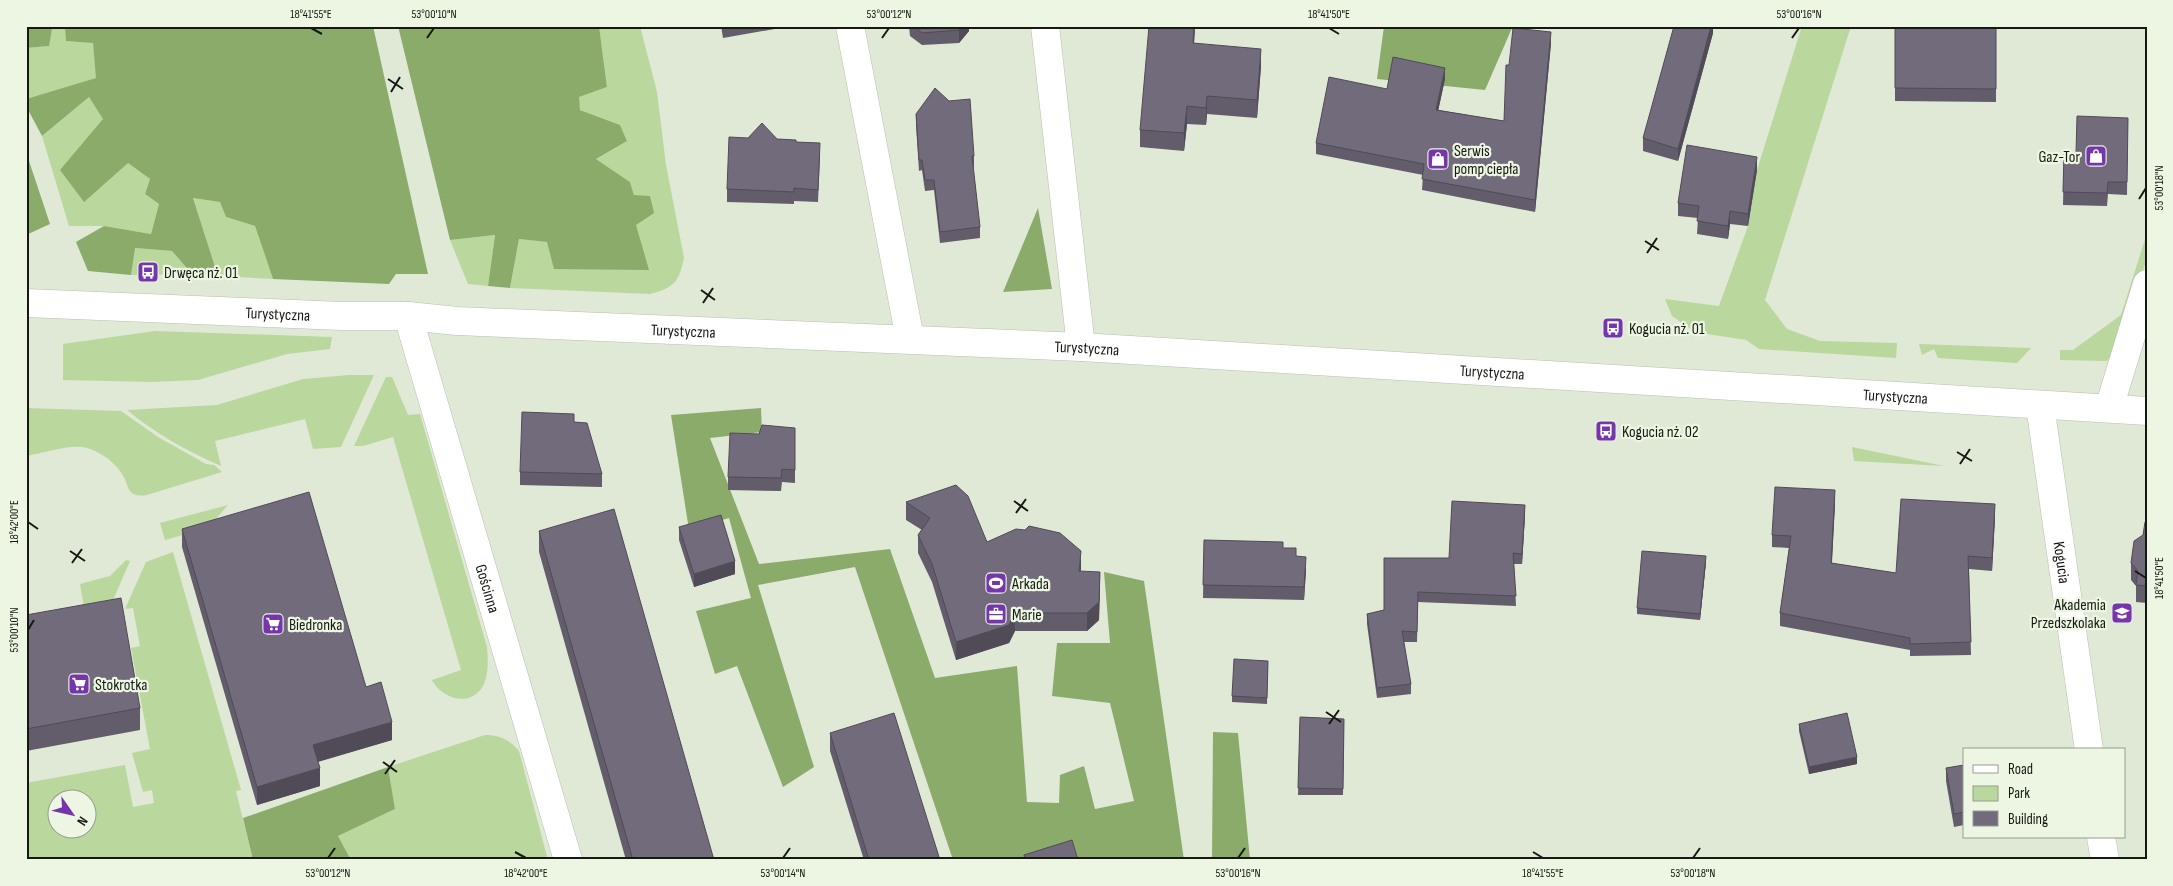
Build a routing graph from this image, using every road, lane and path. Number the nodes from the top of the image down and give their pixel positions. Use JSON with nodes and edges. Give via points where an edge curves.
{"nodes":[{"id":1,"x":850,"y":26,"type":"edge"},
{"id":2,"x":1045,"y":26,"type":"edge"},
{"id":3,"x":2147,"y":284,"type":"edge"},
{"id":4,"x":26,"y":303,"type":"edge"},
{"id":5,"x":408,"y":316,"type":"junction"},
{"id":6,"x":910,"y":339,"type":"junction"},
{"id":7,"x":1081,"y":347,"type":"junction"},
{"id":8,"x":2040,"y":405,"type":"junction"},
{"id":9,"x":2109,"y":408,"type":"junction"},
{"id":10,"x":2147,"y":411,"type":"edge"},
{"id":11,"x":2089,"y":748,"type":"edge"},
{"id":12,"x":2101,"y":838,"type":"edge"},
{"id":13,"x":568,"y":860,"type":"edge"},
{"id":14,"x":2104,"y":860,"type":"edge"}],
"edges":[{"from":1,"to":6,"type":"main road"},
{"from":2,"to":7,"type":"main road"},
{"from":3,"to":9,"type":"main road"},
{"from":4,"to":5,"type":"main road","name":"Turystyczna"},
{"from":5,"to":6,"type":"main road","name":"Turystyczna"},
{"from":5,"to":13,"type":"main road","name":"Gościnna"},
{"from":6,"to":7,"type":"main road","name":"Turystyczna"},
{"from":7,"to":8,"type":"main road","name":"Turystyczna"},
{"from":8,"to":9,"type":"main road","name":"Turystyczna"},
{"from":8,"to":11,"type":"main road","name":"Kogucia"},
{"from":9,"to":10,"type":"main road","name":"Turystyczna"},
{"from":12,"to":14,"type":"main road"}]}
